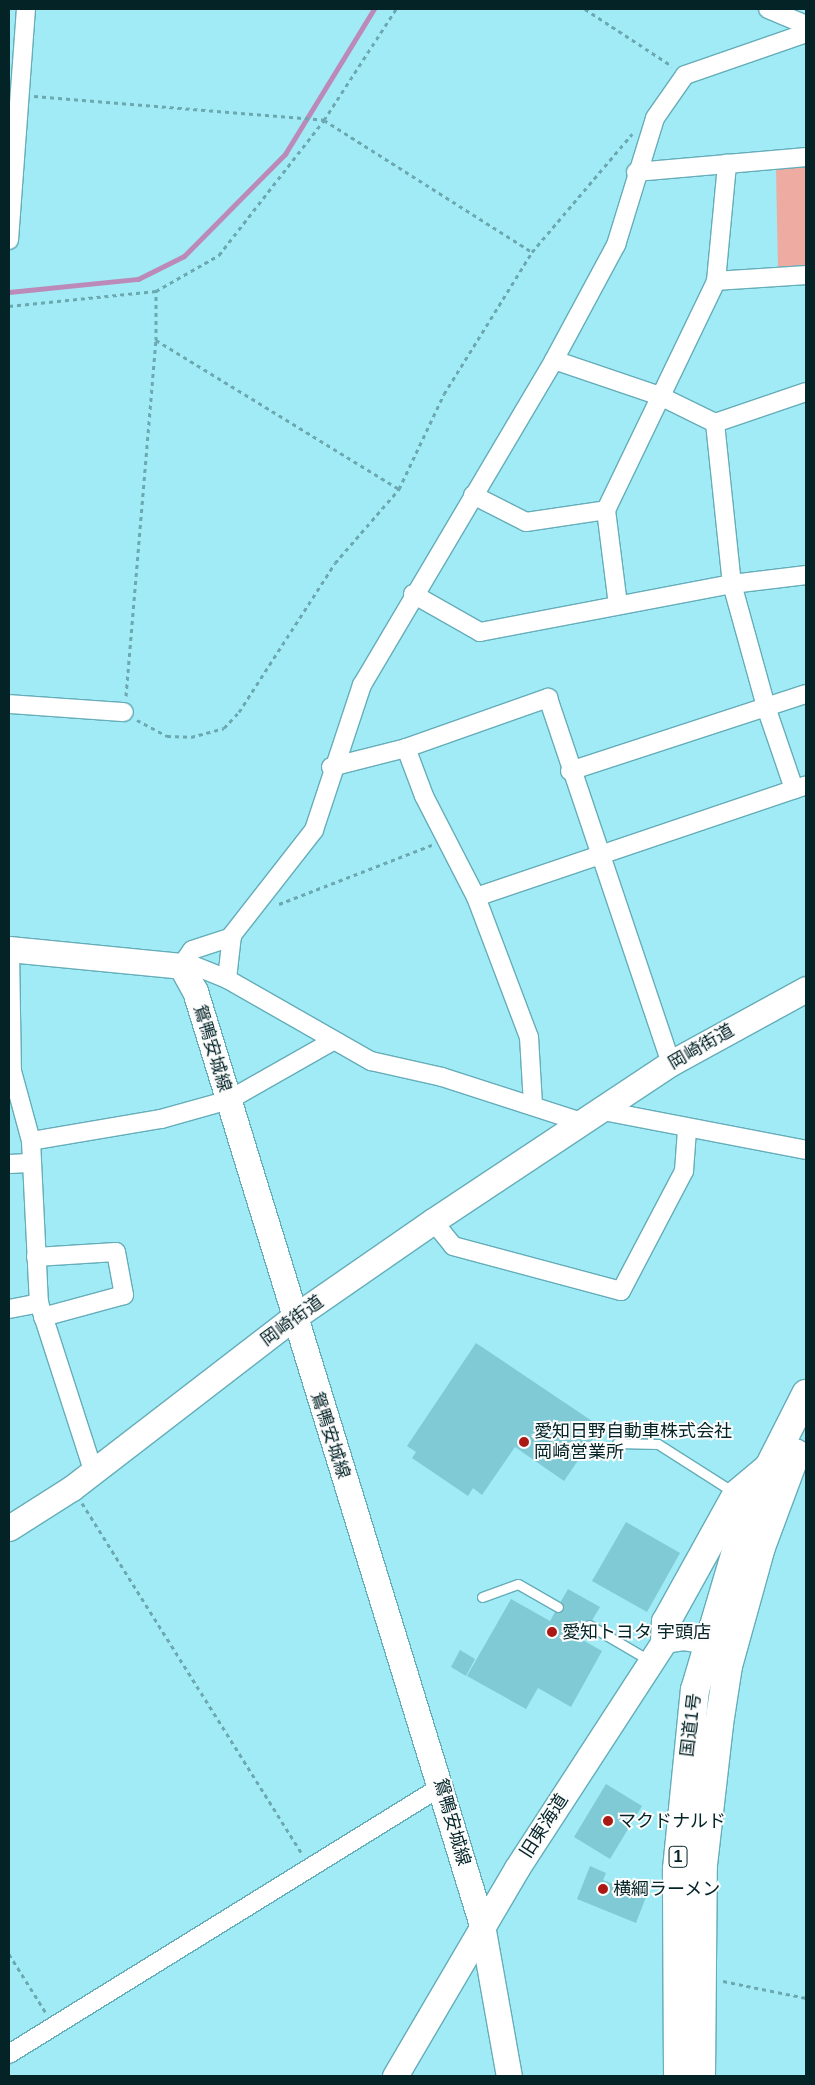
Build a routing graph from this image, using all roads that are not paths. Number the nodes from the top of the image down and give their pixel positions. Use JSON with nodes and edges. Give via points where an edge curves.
{"nodes":[{"id":1,"x":26,"y":9,"type":"edge"},
{"id":2,"x":768,"y":9,"type":"edge"},
{"id":3,"x":806,"y":25,"type":"edge"},
{"id":4,"x":806,"y":33,"type":"edge"},
{"id":5,"x":14,"y":94,"type":"edge"},
{"id":6,"x":806,"y":157,"type":"edge"},
{"id":7,"x":726,"y":164,"type":"junction"},
{"id":8,"x":636,"y":172,"type":"junction"},
{"id":9,"x":9,"y":240,"type":"edge"},
{"id":10,"x":806,"y":275,"type":"edge"},
{"id":11,"x":716,"y":281,"type":"junction"},
{"id":12,"x":554,"y":360,"type":"junction"},
{"id":13,"x":806,"y":392,"type":"edge"},
{"id":14,"x":660,"y":396,"type":"junction"},
{"id":15,"x":715,"y":423,"type":"junction"},
{"id":16,"x":473,"y":495,"type":"junction"},
{"id":17,"x":606,"y":510,"type":"junction"},
{"id":18,"x":806,"y":575,"type":"edge"},
{"id":19,"x":732,"y":584,"type":"junction"},
{"id":20,"x":413,"y":594,"type":"junction"},
{"id":21,"x":618,"y":604,"type":"junction"},
{"id":22,"x":806,"y":694,"type":"edge"},
{"id":23,"x":9,"y":704,"type":"edge"},
{"id":24,"x":766,"y":707,"type":"junction"},
{"id":25,"x":124,"y":712,"type":"road end"},
{"id":26,"x":406,"y":748,"type":"junction"},
{"id":27,"x":332,"y":767,"type":"junction"},
{"id":28,"x":570,"y":771,"type":"junction"},
{"id":29,"x":800,"y":787,"type":"edge"},
{"id":30,"x":600,"y":857,"type":"junction"},
{"id":31,"x":476,"y":897,"type":"junction"},
{"id":32,"x":232,"y":937,"type":"junction"},
{"id":33,"x":9,"y":949,"type":"edge"},
{"id":34,"x":181,"y":966,"type":"junction"},
{"id":35,"x":227,"y":978,"type":"junction"},
{"id":36,"x":806,"y":989,"type":"edge"},
{"id":37,"x":332,"y":1041,"type":"junction"},
{"id":38,"x":671,"y":1063,"type":"junction"},
{"id":39,"x":229,"y":1100,"type":"junction"},
{"id":40,"x":533,"y":1104,"type":"junction"},
{"id":41,"x":590,"y":1116,"type":"junction"},
{"id":42,"x":687,"y":1130,"type":"junction"},
{"id":43,"x":31,"y":1141,"type":"junction"},
{"id":44,"x":806,"y":1150,"type":"edge"},
{"id":45,"x":29,"y":1163,"type":"junction"},
{"id":46,"x":9,"y":1164,"type":"edge"},
{"id":47,"x":433,"y":1221,"type":"junction"},
{"id":48,"x":36,"y":1257,"type":"junction"},
{"id":49,"x":9,"y":1309,"type":"edge"},
{"id":50,"x":41,"y":1310,"type":"junction"},
{"id":51,"x":293,"y":1318,"type":"junction"},
{"id":52,"x":806,"y":1394,"type":"edge"},
{"id":53,"x":806,"y":1435,"type":"edge"},
{"id":54,"x":617,"y":1443,"type":"dead end"},
{"id":55,"x":769,"y":1468,"type":"junction"},
{"id":56,"x":93,"y":1470,"type":"junction"},
{"id":57,"x":737,"y":1494,"type":"junction"},
{"id":58,"x":9,"y":1528,"type":"edge"},
{"id":59,"x":482,"y":1597,"type":"dead end"},
{"id":60,"x":558,"y":1607,"type":"dead end"},
{"id":61,"x":589,"y":1625,"type":"dead end"},
{"id":62,"x":706,"y":1640,"type":"junction"},
{"id":63,"x":733,"y":1646,"type":"junction"},
{"id":64,"x":658,"y":1651,"type":"junction"},
{"id":65,"x":442,"y":1786,"type":"junction"},
{"id":66,"x":482,"y":1925,"type":"junction"},
{"id":67,"x":9,"y":2054,"type":"edge"},
{"id":68,"x":395,"y":2076,"type":"edge"},
{"id":69,"x":509,"y":2076,"type":"edge"},
{"id":70,"x":678,"y":2076,"type":"edge"},
{"id":71,"x":701,"y":2076,"type":"edge"}],
"edges":[{"from":1,"to":5,"type":"street"},
{"from":2,"to":3,"type":"street"},
{"from":4,"to":8,"type":"street","via":[[685,75],[655,118]]},
{"from":5,"to":9,"type":"street"},
{"from":6,"to":7,"type":"street"},
{"from":7,"to":8,"type":"street"},
{"from":7,"to":11,"type":"street"},
{"from":8,"to":12,"type":"street","via":[[616,245]]},
{"from":10,"to":11,"type":"street"},
{"from":11,"to":14,"type":"street"},
{"from":12,"to":14,"type":"street"},
{"from":12,"to":16,"type":"street"},
{"from":13,"to":15,"type":"street"},
{"from":14,"to":15,"type":"street"},
{"from":14,"to":17,"type":"street"},
{"from":15,"to":19,"type":"street"},
{"from":16,"to":17,"type":"street","via":[[526,522]]},
{"from":16,"to":20,"type":"street"},
{"from":17,"to":21,"type":"street"},
{"from":18,"to":19,"type":"street"},
{"from":19,"to":21,"type":"street"},
{"from":19,"to":24,"type":"street"},
{"from":20,"to":21,"type":"street","via":[[480,632]]},
{"from":20,"to":27,"type":"street","via":[[362,685]]},
{"from":22,"to":24,"type":"street"},
{"from":23,"to":25,"type":"street"},
{"from":24,"to":28,"type":"street"},
{"from":24,"to":29,"type":"street"},
{"from":26,"to":27,"type":"street"},
{"from":26,"to":28,"type":"street","via":[[548,698]]},
{"from":26,"to":31,"type":"street","via":[[424,796]]},
{"from":27,"to":32,"type":"street","via":[[314,830],[253,914]]},
{"from":28,"to":30,"type":"street"},
{"from":29,"to":30,"type":"street"},
{"from":30,"to":31,"type":"street"},
{"from":30,"to":38,"type":"street"},
{"from":31,"to":40,"type":"street","via":[[529,1036]]},
{"from":32,"to":34,"type":"street","via":[[192,950]]},
{"from":32,"to":35,"type":"street"},
{"from":33,"to":34,"type":"street"},
{"from":33,"to":43,"type":"street","via":[[12,1071]]},
{"from":34,"to":35,"type":"street","via":[[195,966]]},
{"from":34,"to":39,"type":"street","name":"鴛鴨安城線","via":[[195,991]]},
{"from":35,"to":37,"type":"street"},
{"from":36,"to":38,"type":"street","name":"岡崎街道"},
{"from":37,"to":39,"type":"street"},
{"from":37,"to":40,"type":"street","via":[[371,1061]]},
{"from":38,"to":41,"type":"street","name":"岡崎街道"},
{"from":39,"to":43,"type":"street","via":[[161,1119]]},
{"from":39,"to":51,"type":"street","name":"鴛鴨安城線"},
{"from":40,"to":41,"type":"street"},
{"from":41,"to":42,"type":"street"},
{"from":41,"to":47,"type":"street","name":"岡崎街道"},
{"from":42,"to":44,"type":"street"},
{"from":42,"to":47,"type":"street","via":[[684,1171],[621,1291],[453,1246]]},
{"from":43,"to":45,"type":"street"},
{"from":45,"to":46,"type":"street"},
{"from":45,"to":48,"type":"street"},
{"from":47,"to":51,"type":"street","name":"岡崎街道"},
{"from":48,"to":50,"type":"street"},
{"from":48,"to":50,"type":"street","via":[[116,1252],[124,1295]]},
{"from":49,"to":50,"type":"street"},
{"from":50,"to":56,"type":"street"},
{"from":51,"to":56,"type":"street","name":"岡崎街道"},
{"from":51,"to":65,"type":"street","name":"鴛鴨安城線"},
{"from":52,"to":55,"type":"highway","name":"国道1号","number":"1"},
{"from":53,"to":63,"type":"highway","name":"国道1号","number":"1","via":[[786,1476]]},
{"from":54,"to":57,"type":"lane","via":[[658,1444]]},
{"from":55,"to":57,"type":"highway"},
{"from":55,"to":62,"type":"highway","name":"国道1号","number":"1"},
{"from":56,"to":58,"type":"street","name":"岡崎街道","via":[[72,1488]]},
{"from":57,"to":64,"type":"highway","via":[[666,1622]]},
{"from":59,"to":60,"type":"lane","via":[[518,1584]]},
{"from":61,"to":64,"type":"lane"},
{"from":62,"to":63,"type":"street"},
{"from":62,"to":64,"type":"street"},
{"from":62,"to":70,"type":"highway","name":"国道1号","number":"1","via":[[689,1731],[677,1869]]},
{"from":63,"to":71,"type":"highway","name":"国道1号","number":"1","via":[[706,1809],[700,1976]]},
{"from":64,"to":66,"type":"street","name":"旧東海道"},
{"from":65,"to":66,"type":"street","name":"鴛鴨安城線"},
{"from":65,"to":67,"type":"street","via":[[309,1865]]},
{"from":66,"to":68,"type":"street","name":"旧東海道"},
{"from":66,"to":69,"type":"street","name":"鴛鴨安城線"}]}
